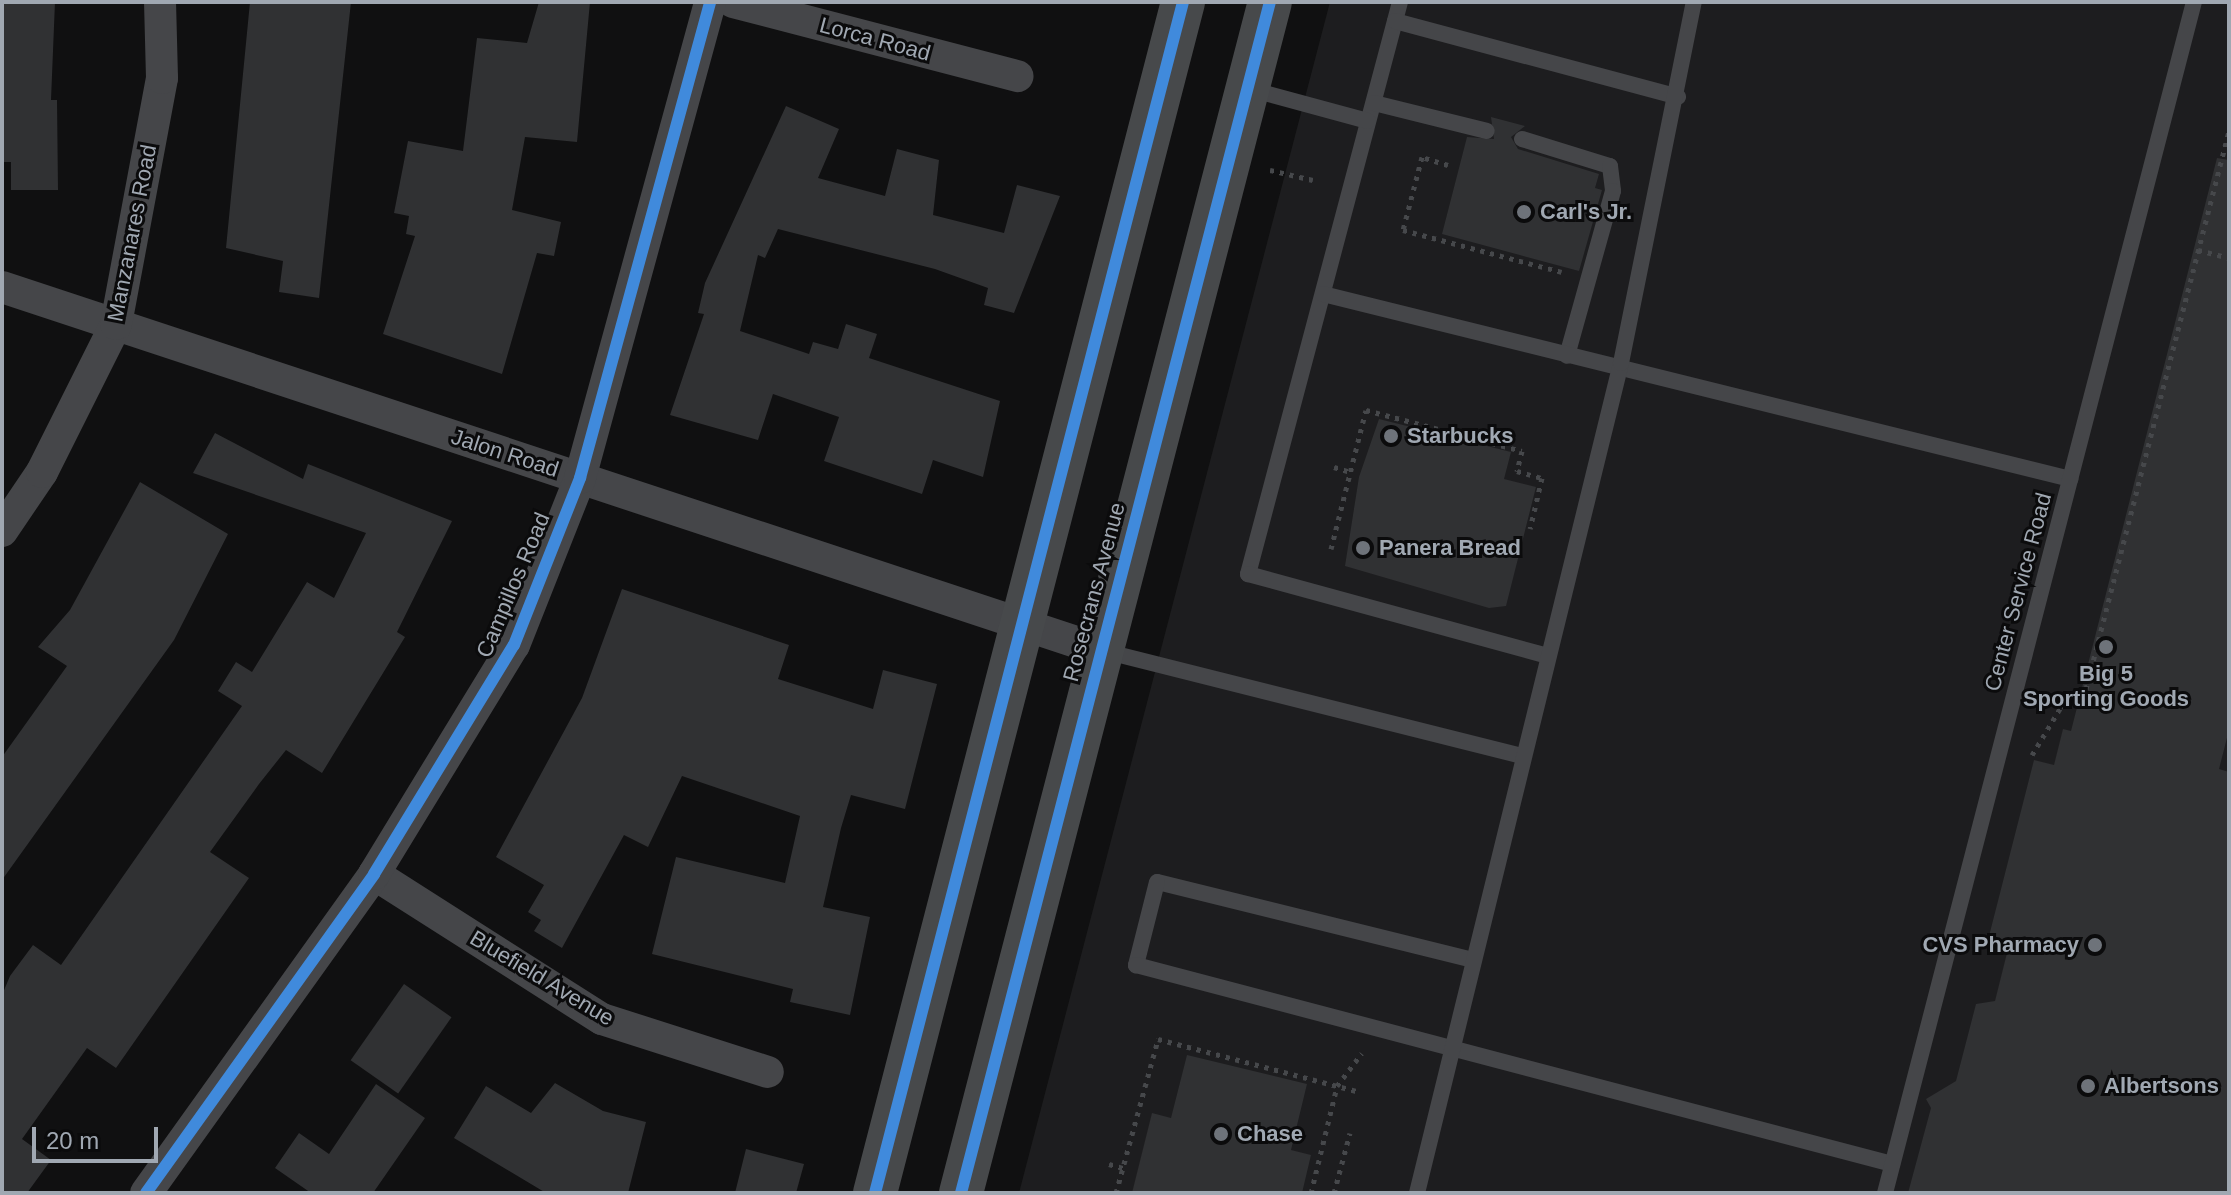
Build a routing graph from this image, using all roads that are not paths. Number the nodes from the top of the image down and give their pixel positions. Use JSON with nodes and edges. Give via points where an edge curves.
{"nodes":[{"id":1,"x":160,"y":2,"type":"edge"},
{"id":2,"x":710,"y":2,"type":"edge"},
{"id":3,"x":733,"y":2,"type":"edge"},
{"id":4,"x":1183,"y":2,"type":"edge"},
{"id":5,"x":1270,"y":2,"type":"edge"},
{"id":6,"x":1400,"y":2,"type":"edge"},
{"id":7,"x":1694,"y":2,"type":"edge"},
{"id":8,"x":2194,"y":2,"type":"edge"},
{"id":9,"x":1395,"y":21,"type":"junction"},
{"id":10,"x":1018,"y":76,"type":"dead end"},
{"id":11,"x":1247,"y":88,"type":"junction"},
{"id":12,"x":1678,"y":97,"type":"junction"},
{"id":13,"x":1374,"y":103,"type":"junction"},
{"id":14,"x":1368,"y":121,"type":"junction"},
{"id":15,"x":1487,"y":131,"type":"dead end"},
{"id":16,"x":1522,"y":139,"type":"dead end"},
{"id":17,"x":2,"y":287,"type":"edge"},
{"id":18,"x":1323,"y":294,"type":"junction"},
{"id":19,"x":116,"y":324,"type":"junction"},
{"id":20,"x":1567,"y":356,"type":"junction"},
{"id":21,"x":1619,"y":370,"type":"junction"},
{"id":22,"x":580,"y":478,"type":"junction"},
{"id":23,"x":2070,"y":479,"type":"junction"},
{"id":24,"x":2,"y":531,"type":"edge"},
{"id":25,"x":1020,"y":623,"type":"junction"},
{"id":26,"x":1100,"y":650,"type":"junction"},
{"id":27,"x":1547,"y":656,"type":"junction"},
{"id":28,"x":1522,"y":756,"type":"junction"},
{"id":29,"x":374,"y":874,"type":"junction"},
{"id":30,"x":1473,"y":960,"type":"junction"},
{"id":31,"x":1451,"y":1051,"type":"junction"},
{"id":32,"x":768,"y":1072,"type":"dead end"},
{"id":33,"x":1892,"y":1164,"type":"junction"},
{"id":34,"x":146,"y":1193,"type":"edge"},
{"id":35,"x":875,"y":1193,"type":"edge"},
{"id":36,"x":961,"y":1193,"type":"edge"},
{"id":37,"x":1417,"y":1193,"type":"edge"},
{"id":38,"x":1885,"y":1193,"type":"edge"}],
"edges":[{"from":1,"to":19,"type":"street","name":"Manzanares Road","via":[[162,78]]},
{"from":2,"to":22,"type":"street","name":"Campillos Road"},
{"from":3,"to":10,"type":"street","name":"Lorca Road"},
{"from":4,"to":25,"type":"main road"},
{"from":5,"to":11,"type":"main road","name":"Rosecrans Avenue"},
{"from":6,"to":9,"type":"lane"},
{"from":7,"to":12,"type":"lane"},
{"from":8,"to":23,"type":"lane","name":"Center Service Road"},
{"from":9,"to":12,"type":"lane"},
{"from":9,"to":13,"type":"lane"},
{"from":11,"to":14,"type":"lane"},
{"from":11,"to":26,"type":"main road","name":"Rosecrans Avenue"},
{"from":12,"to":21,"type":"lane"},
{"from":13,"to":14,"type":"lane"},
{"from":13,"to":15,"type":"lane"},
{"from":14,"to":18,"type":"lane"},
{"from":16,"to":20,"type":"lane","via":[[1610,166],[1613,191]]},
{"from":17,"to":19,"type":"street","name":"Jalon Road"},
{"from":18,"to":20,"type":"lane"},
{"from":18,"to":27,"type":"lane","via":[[1248,574]]},
{"from":19,"to":22,"type":"street","name":"Jalon Road"},
{"from":19,"to":24,"type":"street","name":"Manzanares Road","via":[[42,472]]},
{"from":20,"to":21,"type":"lane"},
{"from":21,"to":23,"type":"lane"},
{"from":21,"to":27,"type":"lane"},
{"from":22,"to":25,"type":"street","name":"Jalon Road"},
{"from":22,"to":29,"type":"street","name":"Campillos Road","via":[[514,645]]},
{"from":23,"to":33,"type":"lane","name":"Center Service Road"},
{"from":25,"to":26,"type":"street","name":"Jalon Road"},
{"from":25,"to":35,"type":"main road"},
{"from":26,"to":28,"type":"lane"},
{"from":26,"to":36,"type":"main road","name":"Rosecrans Avenue"},
{"from":27,"to":28,"type":"lane"},
{"from":28,"to":30,"type":"lane"},
{"from":29,"to":32,"type":"street","name":"Bluefield Avenue","via":[[602,1019]]},
{"from":29,"to":34,"type":"street","name":"Campillos Road"},
{"from":30,"to":31,"type":"lane"},
{"from":30,"to":31,"type":"lane","via":[[1157,882],[1136,965]]},
{"from":31,"to":33,"type":"lane"},
{"from":31,"to":37,"type":"lane"},
{"from":33,"to":38,"type":"lane","name":"Center Service Road"}]}
